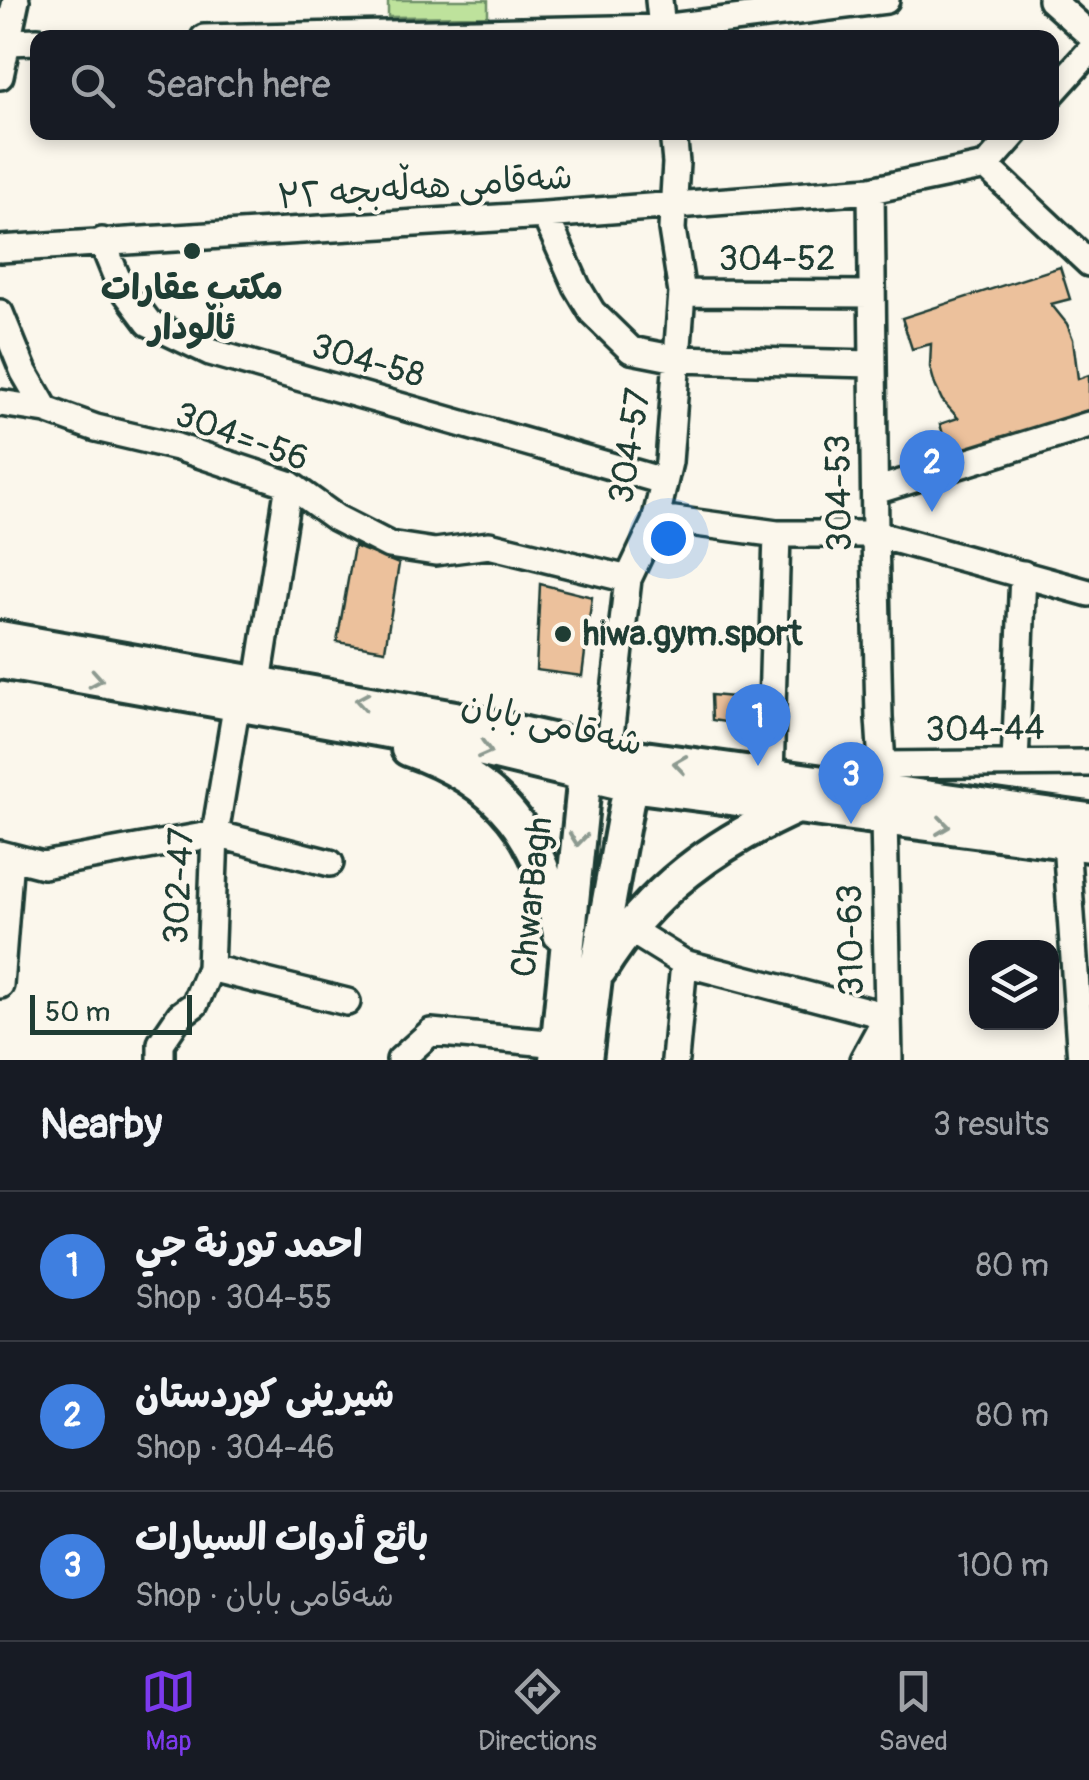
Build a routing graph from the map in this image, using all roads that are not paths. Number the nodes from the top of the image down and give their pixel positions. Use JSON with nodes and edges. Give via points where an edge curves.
{"nodes":[{"id":1,"x":16,"y":0,"type":"edge"},
{"id":2,"x":659,"y":0,"type":"edge"},
{"id":3,"x":886,"y":0,"type":"edge"},
{"id":4,"x":1051,"y":0,"type":"edge"},
{"id":5,"x":663,"y":30,"type":"edge"},
{"id":6,"x":683,"y":30,"type":"edge"},
{"id":7,"x":1089,"y":34,"type":"edge"},
{"id":8,"x":4,"y":38,"type":"edge"},
{"id":9,"x":30,"y":40,"type":"edge"},
{"id":10,"x":1089,"y":52,"type":"edge"},
{"id":11,"x":0,"y":76,"type":"edge"},
{"id":12,"x":1059,"y":85,"type":"edge"},
{"id":13,"x":674,"y":140,"type":"edge"},
{"id":14,"x":1009,"y":140,"type":"edge"},
{"id":15,"x":986,"y":166,"type":"junction"},
{"id":16,"x":871,"y":190,"type":"junction"},
{"id":17,"x":673,"y":205,"type":"junction"},
{"id":18,"x":545,"y":215,"type":"junction"},
{"id":19,"x":102,"y":242,"type":"junction"},
{"id":20,"x":0,"y":249,"type":"edge"},
{"id":21,"x":1089,"y":263,"type":"edge"},
{"id":22,"x":682,"y":293,"type":"junction"},
{"id":23,"x":871,"y":294,"type":"junction"},
{"id":24,"x":0,"y":313,"type":"edge"},
{"id":25,"x":677,"y":359,"type":"junction"},
{"id":26,"x":872,"y":364,"type":"junction"},
{"id":27,"x":0,"y":403,"type":"edge"},
{"id":28,"x":46,"y":410,"type":"junction"},
{"id":29,"x":1089,"y":425,"type":"edge"},
{"id":30,"x":662,"y":481,"type":"junction"},
{"id":31,"x":289,"y":484,"type":"junction"},
{"id":32,"x":875,"y":491,"type":"junction"},
{"id":33,"x":655,"y":522,"type":"junction"},
{"id":34,"x":778,"y":534,"type":"junction"},
{"id":35,"x":875,"y":534,"type":"junction"},
{"id":36,"x":1023,"y":574,"type":"junction"},
{"id":37,"x":628,"y":579,"type":"junction"},
{"id":38,"x":1089,"y":593,"type":"edge"},
{"id":39,"x":0,"y":638,"type":"edge"},
{"id":40,"x":0,"y":662,"type":"edge"},
{"id":41,"x":254,"y":698,"type":"junction"},
{"id":42,"x":1014,"y":763,"type":"junction"},
{"id":43,"x":1089,"y":763,"type":"edge"},
{"id":44,"x":596,"y":764,"type":"junction"},
{"id":45,"x":770,"y":777,"type":"junction"},
{"id":46,"x":630,"y":786,"type":"junction"},
{"id":47,"x":884,"y":792,"type":"junction"},
{"id":48,"x":801,"y":805,"type":"junction"},
{"id":49,"x":215,"y":834,"type":"junction"},
{"id":50,"x":1081,"y":836,"type":"edge"},
{"id":51,"x":5,"y":856,"type":"edge"},
{"id":52,"x":330,"y":863,"type":"dead end"},
{"id":53,"x":629,"y":929,"type":"junction"},
{"id":54,"x":2,"y":939,"type":"edge"},
{"id":55,"x":566,"y":962,"type":"junction"},
{"id":56,"x":684,"y":962,"type":"junction"},
{"id":57,"x":210,"y":968,"type":"junction"},
{"id":58,"x":595,"y":978,"type":"junction"},
{"id":59,"x":0,"y":985,"type":"edge"},
{"id":60,"x":347,"y":1002,"type":"dead end"},
{"id":61,"x":887,"y":1016,"type":"junction"},
{"id":62,"x":567,"y":1054,"type":"edge"},
{"id":63,"x":162,"y":1060,"type":"edge"},
{"id":64,"x":400,"y":1060,"type":"edge"},
{"id":65,"x":675,"y":1060,"type":"edge"},
{"id":66,"x":862,"y":1060,"type":"edge"},
{"id":67,"x":889,"y":1060,"type":"edge"},
{"id":68,"x":1082,"y":1060,"type":"edge"}],
"edges":[{"from":1,"to":8,"type":"street"},
{"from":2,"to":5,"type":"street"},
{"from":3,"to":6,"type":"street"},
{"from":4,"to":7,"type":"street"},
{"from":8,"to":9,"type":"street"},
{"from":8,"to":11,"type":"street"},
{"from":10,"to":12,"type":"street"},
{"from":13,"to":17,"type":"street","name":"304-57"},
{"from":14,"to":15,"type":"street"},
{"from":15,"to":16,"type":"street","name":"شەقامی هەڵەبجە ٣٢"},
{"from":15,"to":21,"type":"street"},
{"from":16,"to":17,"type":"street","name":"شەقامی هەڵەبجە ٣٢"},
{"from":16,"to":23,"type":"street","name":"304-53"},
{"from":17,"to":18,"type":"street","name":"شەقامی هەڵەبجە ٣٢"},
{"from":17,"to":22,"type":"street","name":"304-57"},
{"from":18,"to":19,"type":"street","name":"شەقامی هەڵەبجە ٣٢"},
{"from":18,"to":25,"type":"street","via":[[577,287],[612,336],[631,350]]},
{"from":19,"to":20,"type":"street","name":"شەقامی هەڵەبجە ٣٢"},
{"from":19,"to":30,"type":"street","name":"304-58","via":[[119,283],[149,322],[210,352]]},
{"from":22,"to":23,"type":"street","name":"304-52"},
{"from":22,"to":25,"type":"street","name":"304-57"},
{"from":23,"to":26,"type":"street","name":"304-53"},
{"from":24,"to":28,"type":"street"},
{"from":25,"to":26,"type":"street"},
{"from":25,"to":30,"type":"street","name":"304-57"},
{"from":26,"to":32,"type":"street","name":"304-53"},
{"from":27,"to":28,"type":"street","name":"304=-56"},
{"from":28,"to":31,"type":"street","name":"304=-56"},
{"from":29,"to":32,"type":"street"},
{"from":30,"to":33,"type":"street","name":"304-57"},
{"from":31,"to":37,"type":"street","name":"304=-56","via":[[389,545],[435,552],[489,545]]},
{"from":31,"to":41,"type":"street","name":"302-47"},
{"from":32,"to":35,"type":"street","name":"304-53"},
{"from":33,"to":34,"type":"street"},
{"from":33,"to":37,"type":"street","name":"304-57"},
{"from":34,"to":35,"type":"street"},
{"from":34,"to":45,"type":"street"},
{"from":35,"to":36,"type":"street"},
{"from":35,"to":47,"type":"street","name":"304-53"},
{"from":36,"to":38,"type":"street"},
{"from":36,"to":42,"type":"street"},
{"from":37,"to":44,"type":"street","name":"304-57"},
{"from":39,"to":41,"type":"main road"},
{"from":40,"to":41,"type":"main road","name":"شەقامی بابان","one_way":true},
{"from":41,"to":44,"type":"main road","name":"شەقامی بابان","via":[[450,742]]},
{"from":41,"to":49,"type":"street","name":"302-47"},
{"from":41,"to":55,"type":"main road","via":[[427,755],[487,789],[510,810],[535,850]]},
{"from":42,"to":43,"type":"street","name":"304-44"},
{"from":42,"to":47,"type":"street","name":"304-44"},
{"from":45,"to":44,"type":"main road","one_way":true},
{"from":44,"to":46,"type":"main road","name":"شەقامی بابان"},
{"from":44,"to":55,"type":"main road","name":"ChwarBagh","one_way":true},
{"from":45,"to":47,"type":"main road"},
{"from":46,"to":48,"type":"main road","name":"شەقامی بابان"},
{"from":46,"to":58,"type":"main road"},
{"from":47,"to":48,"type":"main road","name":"شەقامی بابان"},
{"from":47,"to":50,"type":"main road","name":"شەقامی بابان"},
{"from":47,"to":61,"type":"street","name":"310-63"},
{"from":48,"to":53,"type":"main road","via":[[695,863]]},
{"from":49,"to":51,"type":"street","via":[[43,864]]},
{"from":49,"to":52,"type":"street"},
{"from":49,"to":57,"type":"street","name":"302-47"},
{"from":50,"to":68,"type":"street"},
{"from":51,"to":54,"type":"street"},
{"from":53,"to":56,"type":"street"},
{"from":53,"to":58,"type":"main road"},
{"from":54,"to":59,"type":"street"},
{"from":55,"to":62,"type":"main road","name":"ChwarBagh"},
{"from":56,"to":61,"type":"street"},
{"from":56,"to":65,"type":"street"},
{"from":57,"to":60,"type":"street"},
{"from":57,"to":63,"type":"street","name":"302-47","via":[[195,1004],[161,1043]]},
{"from":58,"to":62,"type":"main road"},
{"from":61,"to":66,"type":"street"},
{"from":61,"to":67,"type":"street","name":"310-63"},
{"from":62,"to":64,"type":"street","via":[[431,1032]]}]}
